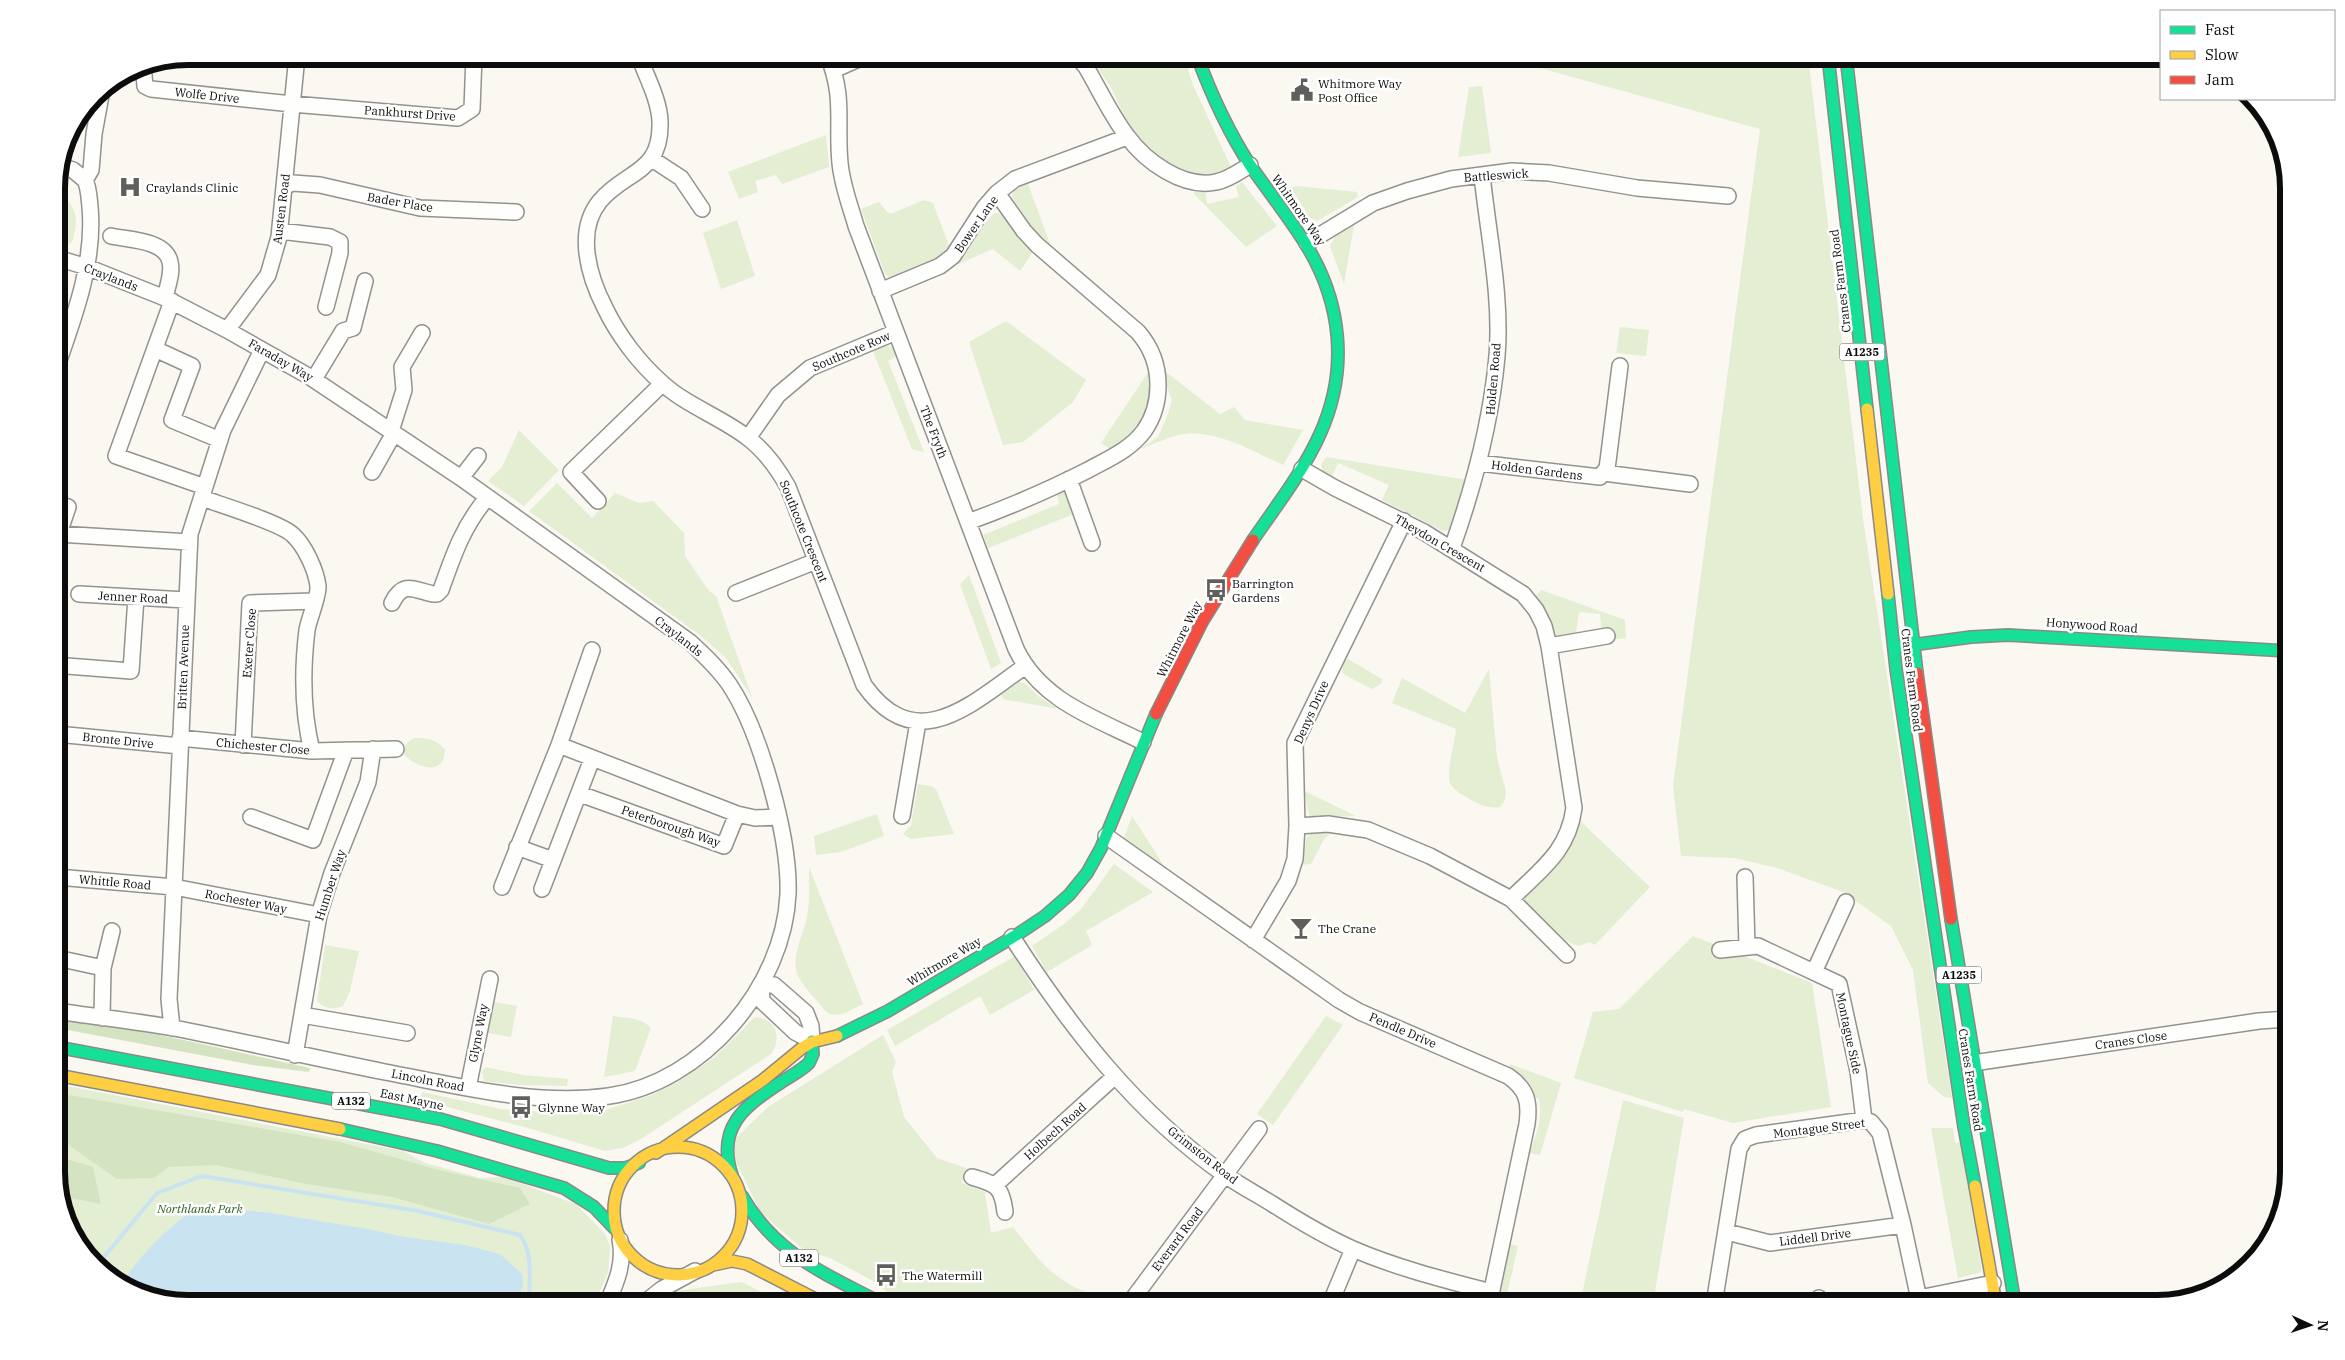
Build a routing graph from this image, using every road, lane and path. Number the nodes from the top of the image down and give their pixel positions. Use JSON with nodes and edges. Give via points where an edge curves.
{"nodes":[{"id":1,"x":296,"y":65,"type":"edge"},
{"id":2,"x":474,"y":65,"type":"edge"},
{"id":3,"x":642,"y":65,"type":"edge"},
{"id":4,"x":832,"y":65,"type":"edge"},
{"id":5,"x":1084,"y":65,"type":"edge"},
{"id":6,"x":1200,"y":65,"type":"edge"},
{"id":7,"x":1829,"y":65,"type":"edge"},
{"id":8,"x":1847,"y":65,"type":"edge"},
{"id":9,"x":143,"y":73,"type":"edge"},
{"id":10,"x":100,"y":102,"type":"edge"},
{"id":11,"x":292,"y":104,"type":"junction"},
{"id":12,"x":1127,"y":137,"type":"junction"},
{"id":13,"x":652,"y":159,"type":"junction"},
{"id":14,"x":1250,"y":165,"type":"junction"},
{"id":15,"x":67,"y":168,"type":"edge"},
{"id":16,"x":1482,"y":175,"type":"junction"},
{"id":17,"x":85,"y":180,"type":"junction"},
{"id":18,"x":285,"y":186,"type":"junction"},
{"id":19,"x":997,"y":193,"type":"junction"},
{"id":20,"x":1728,"y":196,"type":"dead end"},
{"id":21,"x":702,"y":209,"type":"dead end"},
{"id":22,"x":516,"y":212,"type":"dead end"},
{"id":23,"x":280,"y":231,"type":"junction"},
{"id":24,"x":112,"y":236,"type":"dead end"},
{"id":25,"x":1307,"y":243,"type":"junction"},
{"id":26,"x":65,"y":261,"type":"edge"},
{"id":27,"x":87,"y":267,"type":"junction"},
{"id":28,"x":365,"y":281,"type":"dead end"},
{"id":29,"x":880,"y":291,"type":"junction"},
{"id":30,"x":168,"y":300,"type":"junction"},
{"id":31,"x":326,"y":307,"type":"dead end"},
{"id":32,"x":227,"y":330,"type":"junction"},
{"id":33,"x":896,"y":332,"type":"junction"},
{"id":34,"x":422,"y":333,"type":"dead end"},
{"id":35,"x":65,"y":337,"type":"edge"},
{"id":36,"x":155,"y":349,"type":"junction"},
{"id":37,"x":262,"y":350,"type":"junction"},
{"id":38,"x":1620,"y":366,"type":"dead end"},
{"id":39,"x":314,"y":379,"type":"junction"},
{"id":40,"x":662,"y":384,"type":"junction"},
{"id":41,"x":393,"y":432,"type":"junction"},
{"id":42,"x":748,"y":438,"type":"junction"},
{"id":43,"x":220,"y":440,"type":"junction"},
{"id":44,"x":478,"y":456,"type":"dead end"},
{"id":45,"x":1479,"y":463,"type":"junction"},
{"id":46,"x":1302,"y":468,"type":"junction"},
{"id":47,"x":372,"y":472,"type":"dead end"},
{"id":48,"x":1604,"y":474,"type":"junction"},
{"id":49,"x":462,"y":478,"type":"junction"},
{"id":50,"x":1069,"y":479,"type":"junction"},
{"id":51,"x":1690,"y":484,"type":"dead end"},
{"id":52,"x":204,"y":492,"type":"junction"},
{"id":53,"x":487,"y":498,"type":"junction"},
{"id":54,"x":598,"y":501,"type":"dead end"},
{"id":55,"x":1404,"y":521,"type":"junction"},
{"id":56,"x":968,"y":522,"type":"junction"},
{"id":57,"x":65,"y":537,"type":"edge"},
{"id":58,"x":189,"y":542,"type":"junction"},
{"id":59,"x":1092,"y":543,"type":"dead end"},
{"id":60,"x":1452,"y":548,"type":"junction"},
{"id":61,"x":816,"y":561,"type":"junction"},
{"id":62,"x":736,"y":593,"type":"dead end"},
{"id":63,"x":80,"y":594,"type":"dead end"},
{"id":64,"x":136,"y":597,"type":"junction"},
{"id":65,"x":186,"y":600,"type":"junction"},
{"id":66,"x":314,"y":601,"type":"junction"},
{"id":67,"x":392,"y":603,"type":"dead end"},
{"id":68,"x":1607,"y":636,"type":"dead end"},
{"id":69,"x":1914,"y":644,"type":"junction"},
{"id":70,"x":1549,"y":646,"type":"junction"},
{"id":71,"x":1893,"y":647,"type":"junction"},
{"id":72,"x":592,"y":650,"type":"dead end"},
{"id":73,"x":2280,"y":650,"type":"edge"},
{"id":74,"x":67,"y":666,"type":"dead end"},
{"id":75,"x":1024,"y":667,"type":"junction"},
{"id":76,"x":918,"y":722,"type":"junction"},
{"id":77,"x":65,"y":735,"type":"edge"},
{"id":78,"x":180,"y":742,"type":"junction"},
{"id":79,"x":1143,"y":742,"type":"junction"},
{"id":80,"x":243,"y":744,"type":"junction"},
{"id":81,"x":559,"y":745,"type":"junction"},
{"id":82,"x":373,"y":749,"type":"junction"},
{"id":83,"x":396,"y":749,"type":"dead end"},
{"id":84,"x":346,"y":750,"type":"junction"},
{"id":85,"x":312,"y":751,"type":"junction"},
{"id":86,"x":592,"y":759,"type":"junction"},
{"id":87,"x":580,"y":794,"type":"junction"},
{"id":88,"x":737,"y":814,"type":"junction"},
{"id":89,"x":902,"y":816,"type":"dead end"},
{"id":90,"x":251,"y":817,"type":"dead end"},
{"id":91,"x":778,"y":817,"type":"junction"},
{"id":92,"x":1297,"y":826,"type":"junction"},
{"id":93,"x":1106,"y":836,"type":"junction"},
{"id":94,"x":517,"y":847,"type":"junction"},
{"id":95,"x":552,"y":860,"type":"junction"},
{"id":96,"x":1745,"y":877,"type":"dead end"},
{"id":97,"x":65,"y":878,"type":"edge"},
{"id":98,"x":174,"y":887,"type":"junction"},
{"id":99,"x":502,"y":887,"type":"dead end"},
{"id":100,"x":542,"y":888,"type":"dead end"},
{"id":101,"x":1510,"y":899,"type":"junction"},
{"id":102,"x":1846,"y":902,"type":"dead end"},
{"id":103,"x":319,"y":915,"type":"junction"},
{"id":104,"x":112,"y":931,"type":"dead end"},
{"id":105,"x":1012,"y":937,"type":"junction"},
{"id":106,"x":1253,"y":940,"type":"junction"},
{"id":107,"x":1747,"y":948,"type":"junction"},
{"id":108,"x":1720,"y":950,"type":"dead end"},
{"id":109,"x":1567,"y":954,"type":"dead end"},
{"id":110,"x":65,"y":960,"type":"edge"},
{"id":111,"x":103,"y":968,"type":"junction"},
{"id":112,"x":1814,"y":972,"type":"junction"},
{"id":113,"x":490,"y":979,"type":"dead end"},
{"id":114,"x":761,"y":984,"type":"junction"},
{"id":115,"x":65,"y":1013,"type":"edge"},
{"id":116,"x":302,"y":1015,"type":"junction"},
{"id":117,"x":102,"y":1018,"type":"junction"},
{"id":118,"x":2280,"y":1020,"type":"edge"},
{"id":119,"x":172,"y":1028,"type":"junction"},
{"id":120,"x":407,"y":1033,"type":"dead end"},
{"id":121,"x":812,"y":1041,"type":"junction"},
{"id":122,"x":65,"y":1049,"type":"edge"},
{"id":123,"x":294,"y":1055,"type":"junction"},
{"id":124,"x":1974,"y":1064,"type":"junction"},
{"id":125,"x":65,"y":1077,"type":"edge"},
{"id":126,"x":1114,"y":1077,"type":"junction"},
{"id":127,"x":468,"y":1088,"type":"junction"},
{"id":128,"x":1864,"y":1120,"type":"junction"},
{"id":129,"x":1259,"y":1129,"type":"dead end"},
{"id":130,"x":656,"y":1153,"type":"junction"},
{"id":131,"x":639,"y":1162,"type":"junction"},
{"id":132,"x":732,"y":1175,"type":"junction"},
{"id":133,"x":1225,"y":1175,"type":"junction"},
{"id":134,"x":972,"y":1177,"type":"dead end"},
{"id":135,"x":995,"y":1185,"type":"junction"},
{"id":136,"x":738,"y":1188,"type":"junction"},
{"id":137,"x":1005,"y":1212,"type":"dead end"},
{"id":138,"x":1903,"y":1225,"type":"junction"},
{"id":139,"x":1727,"y":1232,"type":"junction"},
{"id":140,"x":617,"y":1234,"type":"junction"},
{"id":141,"x":1353,"y":1249,"type":"junction"},
{"id":142,"x":713,"y":1265,"type":"junction"},
{"id":143,"x":695,"y":1271,"type":"junction"},
{"id":144,"x":1993,"y":1283,"type":"junction"},
{"id":145,"x":610,"y":1295,"type":"edge"},
{"id":146,"x":654,"y":1295,"type":"edge"},
{"id":147,"x":807,"y":1295,"type":"edge"},
{"id":148,"x":867,"y":1295,"type":"edge"},
{"id":149,"x":1136,"y":1295,"type":"edge"},
{"id":150,"x":1334,"y":1295,"type":"edge"},
{"id":151,"x":1482,"y":1295,"type":"edge"},
{"id":152,"x":1491,"y":1295,"type":"edge"},
{"id":153,"x":1716,"y":1295,"type":"edge"},
{"id":154,"x":1918,"y":1295,"type":"edge"},
{"id":155,"x":1944,"y":1295,"type":"edge"},
{"id":156,"x":1995,"y":1295,"type":"edge"},
{"id":157,"x":2013,"y":1295,"type":"edge"}],
"edges":[{"from":1,"to":11,"type":"street","name":"Austen Road"},
{"from":2,"to":11,"type":"street","name":"Pankhurst Drive","via":[[472,109],[458,118]]},
{"from":3,"to":13,"type":"street","via":[[660,121]]},
{"from":4,"to":29,"type":"street","name":"The Fryth","via":[[838,89],[843,185]]},
{"from":5,"to":12,"type":"street"},
{"from":6,"to":14,"type":"main road","name":"Whitmore Way"},
{"from":7,"to":71,"type":"main road","name":"Cranes Farm Road","number":"A1235"},
{"from":8,"to":69,"type":"main road","name":"Cranes Farm Road","number":"A1235"},
{"from":9,"to":11,"type":"street","name":"Wolfe Drive","via":[[144,86],[151,89]]},
{"from":10,"to":17,"type":"street","via":[[91,170]]},
{"from":11,"to":18,"type":"street","name":"Austen Road"},
{"from":12,"to":14,"type":"street","via":[[1164,169],[1189,181],[1215,183]]},
{"from":12,"to":19,"type":"street","name":"Bower Lane","via":[[1015,179]]},
{"from":13,"to":21,"type":"street","via":[[681,178]]},
{"from":13,"to":40,"type":"street","name":"Southcote Crescent","via":[[601,200],[589,221],[586,242],[592,274],[605,308],[635,354]]},
{"from":14,"to":25,"type":"main road","name":"Whitmore Way"},
{"from":15,"to":17,"type":"street"},
{"from":16,"to":20,"type":"street","name":"Battleswick","via":[[1512,171],[1549,173],[1636,188]]},
{"from":16,"to":25,"type":"street","name":"Battleswick","via":[[1428,185],[1373,203]]},
{"from":16,"to":45,"type":"street","name":"Holden Road","via":[[1496,303],[1497,355]]},
{"from":17,"to":27,"type":"street","via":[[92,232]]},
{"from":18,"to":22,"type":"street","name":"Bader Place","via":[[313,184],[420,208]]},
{"from":18,"to":23,"type":"street","name":"Austen Road"},
{"from":19,"to":29,"type":"street","name":"Bower Lane","via":[[953,256],[940,266]]},
{"from":19,"to":50,"type":"street","via":[[1037,245],[1138,332],[1148,343],[1154,360],[1158,395],[1152,419],[1143,432],[1117,455]]},
{"from":23,"to":31,"type":"street","via":[[330,237],[340,242]]},
{"from":23,"to":32,"type":"street","name":"Austen Road","via":[[268,275]]},
{"from":24,"to":30,"type":"street","via":[[158,246],[165,252],[171,271]]},
{"from":25,"to":46,"type":"main road","name":"Whitmore Way","via":[[1333,303],[1338,356],[1336,383],[1326,418]]},
{"from":26,"to":27,"type":"street","name":"Craylands"},
{"from":27,"to":30,"type":"street","name":"Craylands"},
{"from":27,"to":35,"type":"street"},
{"from":28,"to":39,"type":"street","via":[[353,328],[343,331]]},
{"from":29,"to":33,"type":"street","name":"The Fryth"},
{"from":30,"to":32,"type":"street","name":"Faraday Way"},
{"from":30,"to":36,"type":"street"},
{"from":32,"to":37,"type":"street","name":"Faraday Way"},
{"from":33,"to":42,"type":"street","name":"Southcote Row","via":[[810,368],[778,395]]},
{"from":33,"to":56,"type":"street","name":"The Fryth"},
{"from":34,"to":41,"type":"street","via":[[402,367],[404,390]]},
{"from":36,"to":43,"type":"street","via":[[192,366],[172,420]]},
{"from":36,"to":52,"type":"street","via":[[116,456]]},
{"from":37,"to":39,"type":"street","name":"Faraday Way"},
{"from":37,"to":43,"type":"street","name":"Britten Avenue"},
{"from":38,"to":48,"type":"street"},
{"from":39,"to":41,"type":"street","name":"Faraday Way"},
{"from":40,"to":42,"type":"street","name":"Southcote Crescent"},
{"from":40,"to":54,"type":"street","via":[[571,472]]},
{"from":41,"to":47,"type":"street"},
{"from":41,"to":49,"type":"street","name":"Craylands"},
{"from":42,"to":61,"type":"street","name":"Southcote Crescent","via":[[770,460],[788,487]]},
{"from":43,"to":52,"type":"street","name":"Britten Avenue"},
{"from":44,"to":49,"type":"street"},
{"from":45,"to":48,"type":"street","name":"Holden Gardens","via":[[1595,478]]},
{"from":45,"to":60,"type":"street","name":"Holden Road"},
{"from":46,"to":55,"type":"street","name":"Theydon Crescent","via":[[1335,488]]},
{"from":46,"to":79,"type":"main road","name":"Whitmore Way","via":[[1213,603]]},
{"from":48,"to":51,"type":"street","name":"Holden Gardens"},
{"from":49,"to":53,"type":"street","name":"Craylands"},
{"from":50,"to":56,"type":"street"},
{"from":50,"to":59,"type":"street"},
{"from":52,"to":58,"type":"street","name":"Britten Avenue"},
{"from":52,"to":66,"type":"street","via":[[293,534],[311,564],[318,586]]},
{"from":53,"to":67,"type":"street","via":[[474,512],[457,542],[441,590],[437,594],[405,588],[398,591]]},
{"from":53,"to":91,"type":"street","name":"Craylands","via":[[690,642],[711,662],[730,685],[747,719],[766,769]]},
{"from":55,"to":60,"type":"street","name":"Theydon Crescent"},
{"from":55,"to":92,"type":"street","name":"Denys Drive","via":[[1294,743]]},
{"from":56,"to":75,"type":"street","name":"The Fryth"},
{"from":57,"to":58,"type":"street"},
{"from":58,"to":65,"type":"street","name":"Britten Avenue"},
{"from":60,"to":70,"type":"street","name":"Theydon Crescent","via":[[1522,594],[1536,610]]},
{"from":61,"to":62,"type":"street"},
{"from":61,"to":76,"type":"street","name":"Southcote Crescent","via":[[864,685],[885,710]]},
{"from":63,"to":64,"type":"street","name":"Jenner Road"},
{"from":64,"to":65,"type":"street","name":"Jenner Road"},
{"from":64,"to":74,"type":"street","via":[[131,671]]},
{"from":65,"to":78,"type":"street","name":"Britten Avenue"},
{"from":66,"to":80,"type":"street","name":"Exeter Close","via":[[250,603]]},
{"from":66,"to":85,"type":"street","via":[[303,675],[306,726]]},
{"from":68,"to":70,"type":"street"},
{"from":69,"to":71,"type":"main road","name":"Honywood Road"},
{"from":69,"to":73,"type":"main road","name":"Honywood Road","via":[[1971,637],[2040,635]]},
{"from":69,"to":124,"type":"main road","name":"Cranes Farm Road","number":"A1235"},
{"from":70,"to":101,"type":"street","name":"Theydon Crescent","via":[[1572,785],[1572,825],[1557,853]]},
{"from":71,"to":144,"type":"main road","name":"Cranes Farm Road","number":"A1235","via":[[1964,1127]]},
{"from":72,"to":81,"type":"street"},
{"from":75,"to":76,"type":"street","name":"Southcote Crescent","via":[[967,708],[936,721]]},
{"from":75,"to":79,"type":"street","name":"The Fryth","via":[[1045,689],[1067,704]]},
{"from":76,"to":89,"type":"street"},
{"from":77,"to":78,"type":"street","name":"Bronte Drive"},
{"from":78,"to":80,"type":"street","name":"Chichester Close"},
{"from":78,"to":98,"type":"street","name":"Britten Avenue"},
{"from":79,"to":93,"type":"main road","name":"Whitmore Way"},
{"from":80,"to":85,"type":"street","name":"Chichester Close"},
{"from":81,"to":86,"type":"street"},
{"from":81,"to":94,"type":"street"},
{"from":82,"to":83,"type":"street","name":"Chichester Close"},
{"from":82,"to":84,"type":"street","name":"Chichester Close"},
{"from":82,"to":103,"type":"street","name":"Humber Way","via":[[368,782]]},
{"from":84,"to":85,"type":"street","name":"Chichester Close"},
{"from":84,"to":90,"type":"street","via":[[313,840]]},
{"from":86,"to":87,"type":"street"},
{"from":86,"to":88,"type":"street"},
{"from":87,"to":88,"type":"street","name":"Peterborough Way","via":[[724,846]]},
{"from":87,"to":95,"type":"street"},
{"from":88,"to":91,"type":"street","via":[[755,818]]},
{"from":91,"to":114,"type":"street","name":"Craylands","via":[[788,876],[788,896],[777,944]]},
{"from":92,"to":101,"type":"street","via":[[1328,824],[1368,830],[1430,856]]},
{"from":92,"to":106,"type":"street","name":"Denys Drive","via":[[1295,859],[1288,881]]},
{"from":93,"to":105,"type":"main road","name":"Whitmore Way","via":[[1072,893]]},
{"from":93,"to":106,"type":"street","name":"Pendle Drive"},
{"from":94,"to":95,"type":"street"},
{"from":94,"to":99,"type":"street"},
{"from":95,"to":100,"type":"street"},
{"from":96,"to":107,"type":"street"},
{"from":97,"to":98,"type":"street","name":"Whittle Road"},
{"from":98,"to":103,"type":"street","name":"Rochester Way"},
{"from":98,"to":119,"type":"street","name":"Britten Avenue","via":[[169,999]]},
{"from":101,"to":109,"type":"street"},
{"from":102,"to":112,"type":"street"},
{"from":103,"to":116,"type":"street","name":"Humber Way"},
{"from":104,"to":111,"type":"street"},
{"from":105,"to":121,"type":"main road","name":"Whitmore Way","via":[[870,1020],[835,1037]]},
{"from":105,"to":126,"type":"street","name":"Grimston Road","via":[[1054,1002]]},
{"from":106,"to":152,"type":"street","name":"Pendle Drive","via":[[1360,1012],[1508,1076],[1523,1088],[1529,1109],[1527,1124]]},
{"from":107,"to":108,"type":"street","name":"Montague Side"},
{"from":107,"to":112,"type":"street","name":"Montague Side","via":[[1758,946]]},
{"from":110,"to":111,"type":"street"},
{"from":111,"to":117,"type":"street"},
{"from":112,"to":128,"type":"street","name":"Montague Side","via":[[1839,984],[1858,1071]]},
{"from":113,"to":127,"type":"street","name":"Glyne Way"},
{"from":114,"to":121,"type":"street","via":[[762,1001],[795,1032]]},
{"from":114,"to":121,"type":"street","via":[[774,985],[806,1013]]},
{"from":114,"to":127,"type":"street","name":"Lincoln Road","via":[[742,1014],[713,1045],[682,1069],[638,1089],[612,1095],[547,1098]]},
{"from":115,"to":117,"type":"street","name":"Lincoln Road"},
{"from":116,"to":120,"type":"street"},
{"from":116,"to":123,"type":"street","name":"Humber Way"},
{"from":117,"to":119,"type":"street","name":"Lincoln Road"},
{"from":118,"to":124,"type":"street","name":"Cranes Close"},
{"from":119,"to":123,"type":"street","name":"Lincoln Road"},
{"from":121,"to":130,"type":"main road","name":"Whitmore Way","via":[[746,1092]]},
{"from":121,"to":132,"type":"main road","via":[[813,1054],[808,1064],[769,1090],[733,1124],[728,1135],[726,1157]]},
{"from":122,"to":131,"type":"main road","name":"East Mayne","number":"A132","via":[[440,1119],[610,1168],[619,1169]]},
{"from":123,"to":127,"type":"street","name":"Lincoln Road"},
{"from":124,"to":157,"type":"main road","name":"Cranes Farm Road","number":"A1235"},
{"from":125,"to":140,"type":"main road","number":"A132","via":[[358,1132],[446,1153],[564,1188],[594,1207]]},
{"from":126,"to":133,"type":"street","name":"Grimston Road","via":[[1171,1132]]},
{"from":126,"to":135,"type":"street","name":"Holbech Road"},
{"from":128,"to":138,"type":"street","name":"Montague Street","via":[[1871,1122],[1880,1133]]},
{"from":128,"to":139,"type":"street","name":"Montague Street","via":[[1745,1139],[1739,1150]]},
{"from":129,"to":133,"type":"street","name":"Everard Road"},
{"from":130,"to":131,"type":"main road","number":"A132"},
{"from":130,"to":132,"type":"main road","number":"A132","via":[[678,1147],[701,1149],[722,1163]]},
{"from":131,"to":140,"type":"main road","number":"A132","via":[[619,1184],[613,1205]]},
{"from":132,"to":136,"type":"main road","number":"A132"},
{"from":133,"to":141,"type":"street","name":"Grimston Road"},
{"from":133,"to":149,"type":"street","name":"Everard Road"},
{"from":134,"to":135,"type":"street"},
{"from":135,"to":137,"type":"street","via":[[1002,1194]]},
{"from":136,"to":142,"type":"main road","number":"A132","via":[[743,1209],[738,1237]]},
{"from":136,"to":148,"type":"main road","number":"A132","via":[[755,1221],[780,1246]]},
{"from":138,"to":139,"type":"street","name":"Liddell Drive","via":[[1770,1242]]},
{"from":138,"to":154,"type":"street","name":"Montague Street"},
{"from":139,"to":153,"type":"street","name":"Montague Street"},
{"from":140,"to":143,"type":"main road","number":"A132","via":[[633,1258],[646,1266],[679,1273]]},
{"from":140,"to":145,"type":"street","via":[[622,1254]]},
{"from":141,"to":150,"type":"street"},
{"from":141,"to":151,"type":"street","name":"Grimston Road"},
{"from":142,"to":143,"type":"main road","number":"A132"},
{"from":142,"to":147,"type":"main road","number":"A132","via":[[732,1261],[747,1264]]},
{"from":143,"to":146,"type":"street"},
{"from":144,"to":155,"type":"street"},
{"from":144,"to":156,"type":"main road","name":"Cranes Farm Road","number":"A1235"}]}
